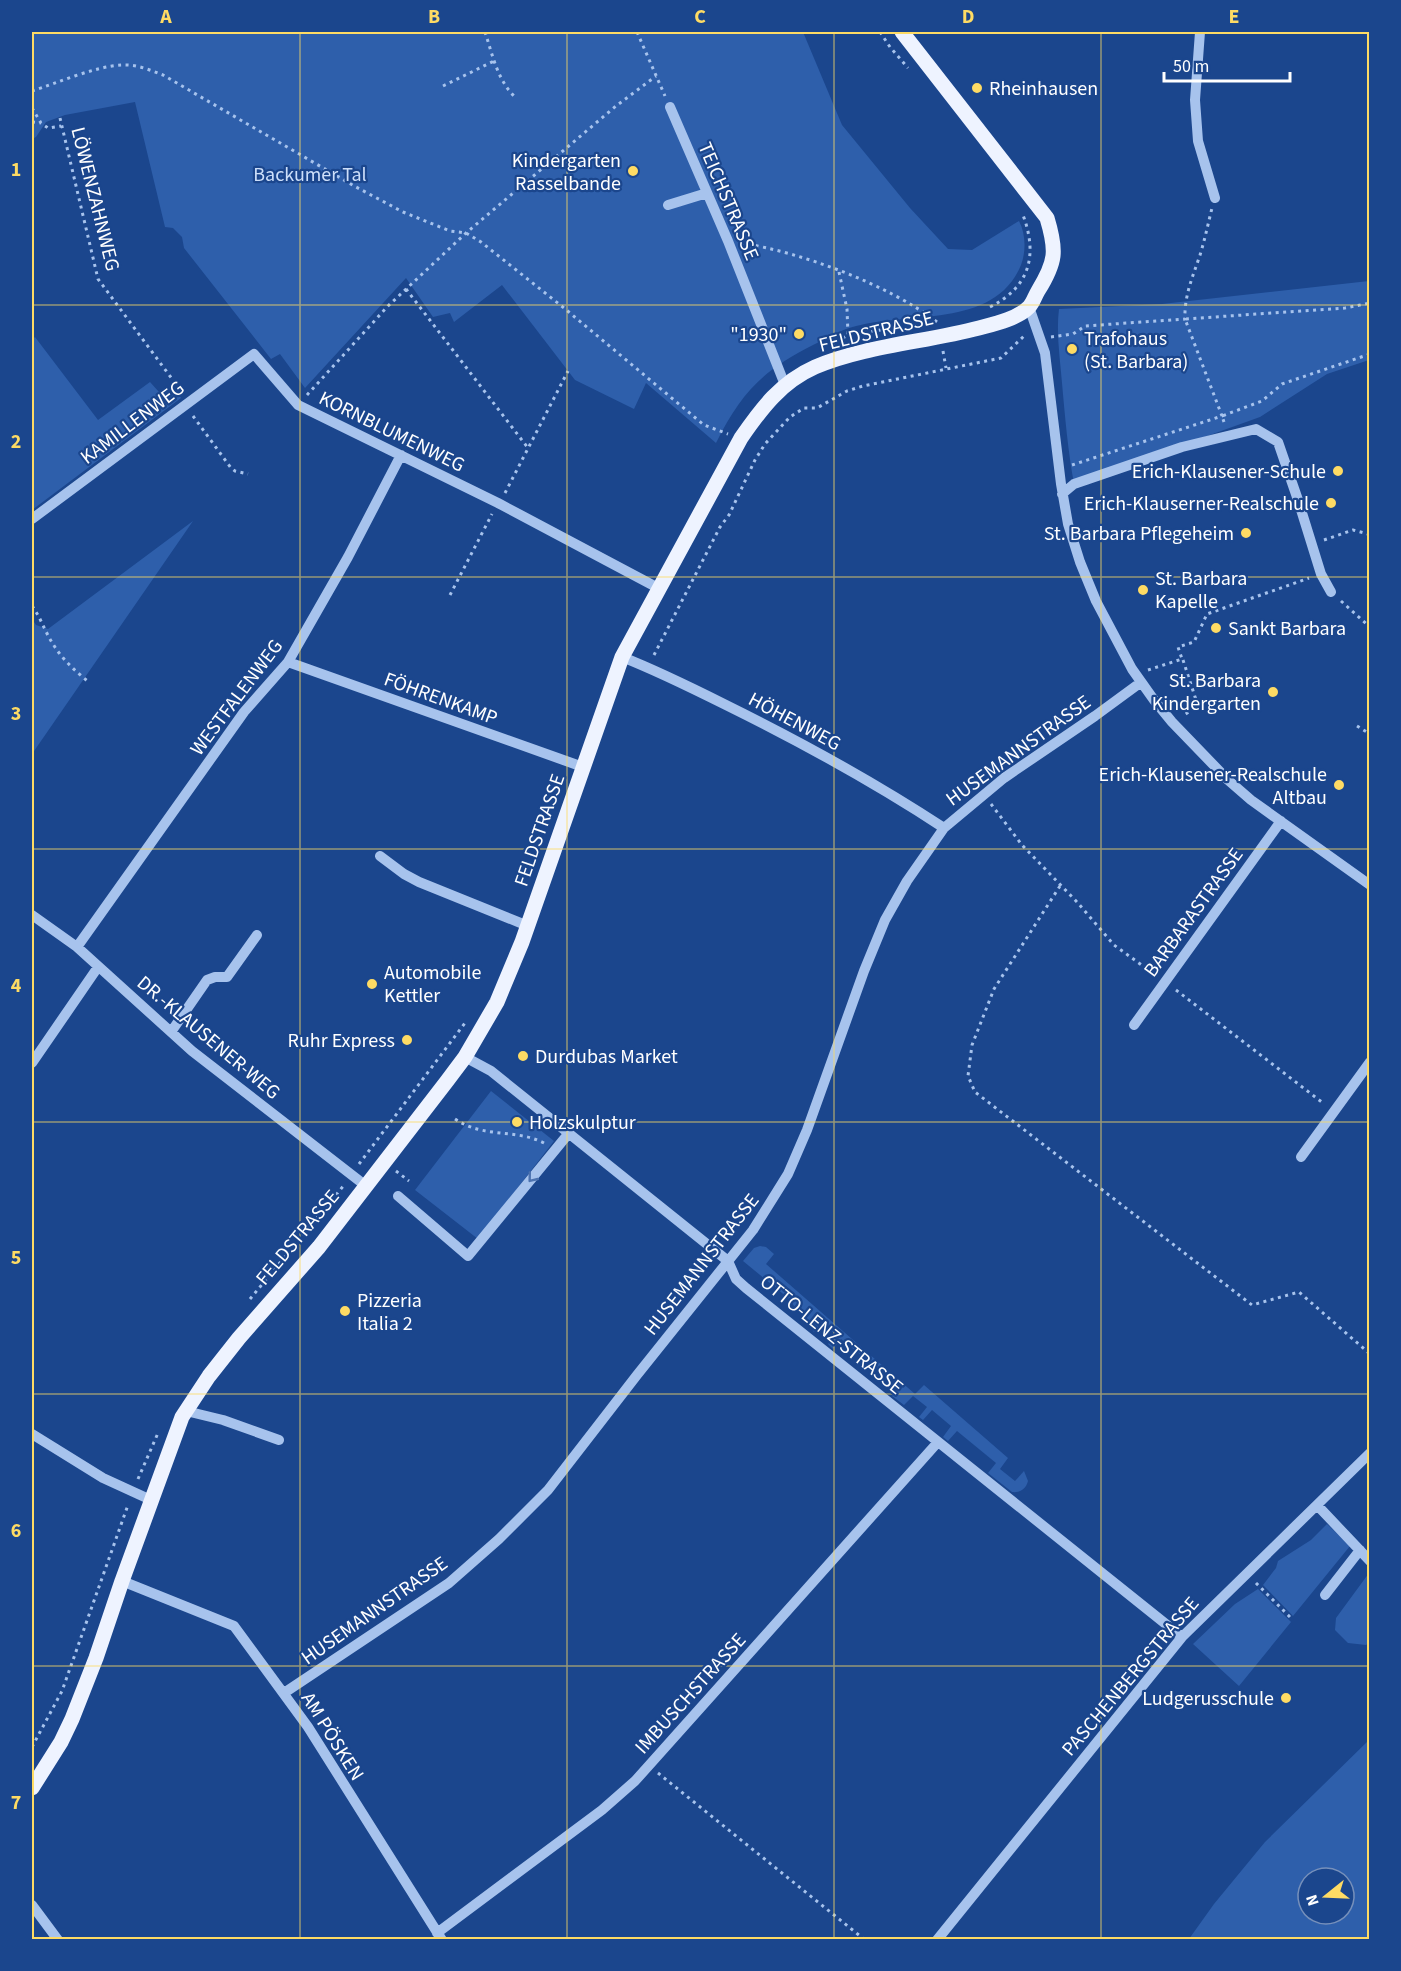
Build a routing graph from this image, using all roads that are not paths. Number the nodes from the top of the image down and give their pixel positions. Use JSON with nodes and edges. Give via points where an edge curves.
{"nodes":[{"id":1,"x":902,"y":32,"type":"edge"},
{"id":2,"x":1200,"y":32,"type":"edge"},
{"id":3,"x":670,"y":107,"type":"road end"},
{"id":4,"x":707,"y":193,"type":"junction"},
{"id":5,"x":1215,"y":198,"type":"road end"},
{"id":6,"x":668,"y":205,"type":"dead end"},
{"id":7,"x":1029,"y":307,"type":"junction"},
{"id":8,"x":254,"y":354,"type":"joint"},
{"id":9,"x":785,"y":385,"type":"junction"},
{"id":10,"x":401,"y":456,"type":"junction"},
{"id":11,"x":1062,"y":494,"type":"junction"},
{"id":12,"x":32,"y":519,"type":"edge"},
{"id":13,"x":660,"y":589,"type":"junction"},
{"id":14,"x":1331,"y":592,"type":"road end"},
{"id":15,"x":622,"y":657,"type":"junction"},
{"id":16,"x":288,"y":662,"type":"junction"},
{"id":17,"x":1138,"y":678,"type":"junction"},
{"id":18,"x":583,"y":768,"type":"junction"},
{"id":19,"x":1281,"y":821,"type":"junction"},
{"id":20,"x":944,"y":828,"type":"junction"},
{"id":21,"x":380,"y":856,"type":"dead end"},
{"id":22,"x":1370,"y":885,"type":"edge"},
{"id":23,"x":32,"y":915,"type":"edge"},
{"id":24,"x":528,"y":926,"type":"junction"},
{"id":25,"x":257,"y":935,"type":"dead end"},
{"id":26,"x":77,"y":947,"type":"junction"},
{"id":27,"x":98,"y":967,"type":"junction"},
{"id":28,"x":1134,"y":1025,"type":"dead end"},
{"id":29,"x":171,"y":1032,"type":"junction"},
{"id":30,"x":465,"y":1057,"type":"junction"},
{"id":31,"x":1370,"y":1062,"type":"edge"},
{"id":32,"x":32,"y":1063,"type":"edge"},
{"id":33,"x":569,"y":1133,"type":"junction"},
{"id":34,"x":1301,"y":1157,"type":"dead end"},
{"id":35,"x":366,"y":1186,"type":"junction"},
{"id":36,"x":398,"y":1196,"type":"dead end"},
{"id":37,"x":728,"y":1261,"type":"junction"},
{"id":38,"x":186,"y":1411,"type":"junction"},
{"id":39,"x":32,"y":1434,"type":"edge"},
{"id":40,"x":279,"y":1440,"type":"dead end"},
{"id":41,"x":938,"y":1442,"type":"junction"},
{"id":42,"x":1370,"y":1453,"type":"edge"},
{"id":43,"x":151,"y":1500,"type":"junction"},
{"id":44,"x":1317,"y":1504,"type":"junction"},
{"id":45,"x":1360,"y":1550,"type":"junction"},
{"id":46,"x":1370,"y":1560,"type":"edge"},
{"id":47,"x":122,"y":1581,"type":"junction"},
{"id":48,"x":1325,"y":1595,"type":"dead end"},
{"id":49,"x":1182,"y":1637,"type":"junction"},
{"id":50,"x":284,"y":1693,"type":"junction"},
{"id":51,"x":32,"y":1788,"type":"edge"},
{"id":52,"x":32,"y":1905,"type":"edge"},
{"id":53,"x":439,"y":1936,"type":"edge"},
{"id":54,"x":58,"y":1940,"type":"edge"},
{"id":55,"x":937,"y":1940,"type":"edge"}],
"edges":[{"from":1,"to":7,"type":"main road","via":[[1047,218],[1054,255],[1050,272]]},
{"from":2,"to":5,"type":"street","via":[[1195,100],[1198,141]]},
{"from":3,"to":4,"type":"street","name":"TEICHSTRASSE"},
{"from":4,"to":6,"type":"street"},
{"from":4,"to":9,"type":"street","name":"TEICHSTRASSE"},
{"from":7,"to":9,"type":"main road","name":"FELDSTRASSE","via":[[998,322],[939,329],[847,356],[816,367]]},
{"from":7,"to":11,"type":"street","via":[[1045,353]]},
{"from":8,"to":10,"type":"street","name":"KORNBLUMENWEG","via":[[298,405]]},
{"from":8,"to":12,"type":"street","name":"KAMILLENWEG"},
{"from":9,"to":13,"type":"main road","name":"FELDSTRASSE","via":[[733,436]]},
{"from":10,"to":13,"type":"street","name":"KORNBLUMENWEG"},
{"from":10,"to":16,"type":"street","name":"WESTFALENWEG"},
{"from":11,"to":14,"type":"street","via":[[1074,484],[1182,447],[1256,429],[1278,442],[1321,574]]},
{"from":11,"to":17,"type":"street","via":[[1080,562],[1096,601]]},
{"from":13,"to":15,"type":"main road","name":"FELDSTRASSE"},
{"from":15,"to":18,"type":"main road","name":"FELDSTRASSE"},
{"from":15,"to":20,"type":"street","name":"HÖHENWEG","via":[[782,733]]},
{"from":16,"to":18,"type":"street","name":"FÖHRENKAMP"},
{"from":16,"to":26,"type":"street","name":"WESTFALENWEG","via":[[244,712]]},
{"from":17,"to":19,"type":"street","via":[[1172,722],[1228,780]]},
{"from":17,"to":20,"type":"street","name":"HUSEMANNSTRASSE","via":[[1095,716],[1004,778]]},
{"from":18,"to":24,"type":"main road","name":"FELDSTRASSE"},
{"from":19,"to":22,"type":"street"},
{"from":19,"to":28,"type":"street","name":"BARBARASTRASSE"},
{"from":20,"to":37,"type":"street","name":"HUSEMANNSTRASSE","via":[[885,921],[788,1174],[760,1221]]},
{"from":21,"to":24,"type":"street","via":[[419,882]]},
{"from":23,"to":26,"type":"street","name":"DR.-KLAUSENER-WEG"},
{"from":24,"to":30,"type":"main road","name":"FELDSTRASSE","via":[[497,1002]]},
{"from":25,"to":29,"type":"street","via":[[227,976],[207,980]]},
{"from":26,"to":27,"type":"street","name":"DR.-KLAUSENER-WEG"},
{"from":27,"to":29,"type":"street","name":"DR.-KLAUSENER-WEG"},
{"from":27,"to":32,"type":"street"},
{"from":29,"to":35,"type":"street","name":"DR.-KLAUSENER-WEG"},
{"from":30,"to":33,"type":"street","name":"OTTO-LENZ-STRASSE","via":[[490,1071]]},
{"from":30,"to":35,"type":"main road","name":"FELDSTRASSE"},
{"from":31,"to":34,"type":"street"},
{"from":33,"to":36,"type":"street","one_way":true,"via":[[468,1256]]},
{"from":33,"to":37,"type":"street","name":"OTTO-LENZ-STRASSE"},
{"from":35,"to":38,"type":"main road","name":"FELDSTRASSE","via":[[239,1338]]},
{"from":37,"to":41,"type":"street","name":"OTTO-LENZ-STRASSE","via":[[736,1279]]},
{"from":37,"to":50,"type":"street","name":"HUSEMANNSTRASSE","via":[[548,1490],[500,1539],[417,1606]]},
{"from":38,"to":40,"type":"street"},
{"from":38,"to":43,"type":"main road","name":"FELDSTRASSE"},
{"from":39,"to":43,"type":"street","via":[[93,1473]]},
{"from":41,"to":49,"type":"street","name":"OTTO-LENZ-STRASSE"},
{"from":41,"to":53,"type":"street","name":"IMBUSCHSTRASSE","via":[[649,1766],[602,1810]]},
{"from":42,"to":44,"type":"street","name":"PASCHENBERGSTRASSE"},
{"from":43,"to":47,"type":"main road","name":"FELDSTRASSE"},
{"from":44,"to":45,"type":"street"},
{"from":44,"to":49,"type":"street","name":"PASCHENBERGSTRASSE"},
{"from":45,"to":46,"type":"street"},
{"from":45,"to":48,"type":"street"},
{"from":47,"to":50,"type":"street","name":"AM PÖSKEN","via":[[234,1626]]},
{"from":47,"to":51,"type":"main road","name":"FELDSTRASSE","via":[[72,1719]]},
{"from":49,"to":55,"type":"street","name":"PASCHENBERGSTRASSE"},
{"from":50,"to":53,"type":"street","name":"AM PÖSKEN"},
{"from":52,"to":54,"type":"street"}]}
